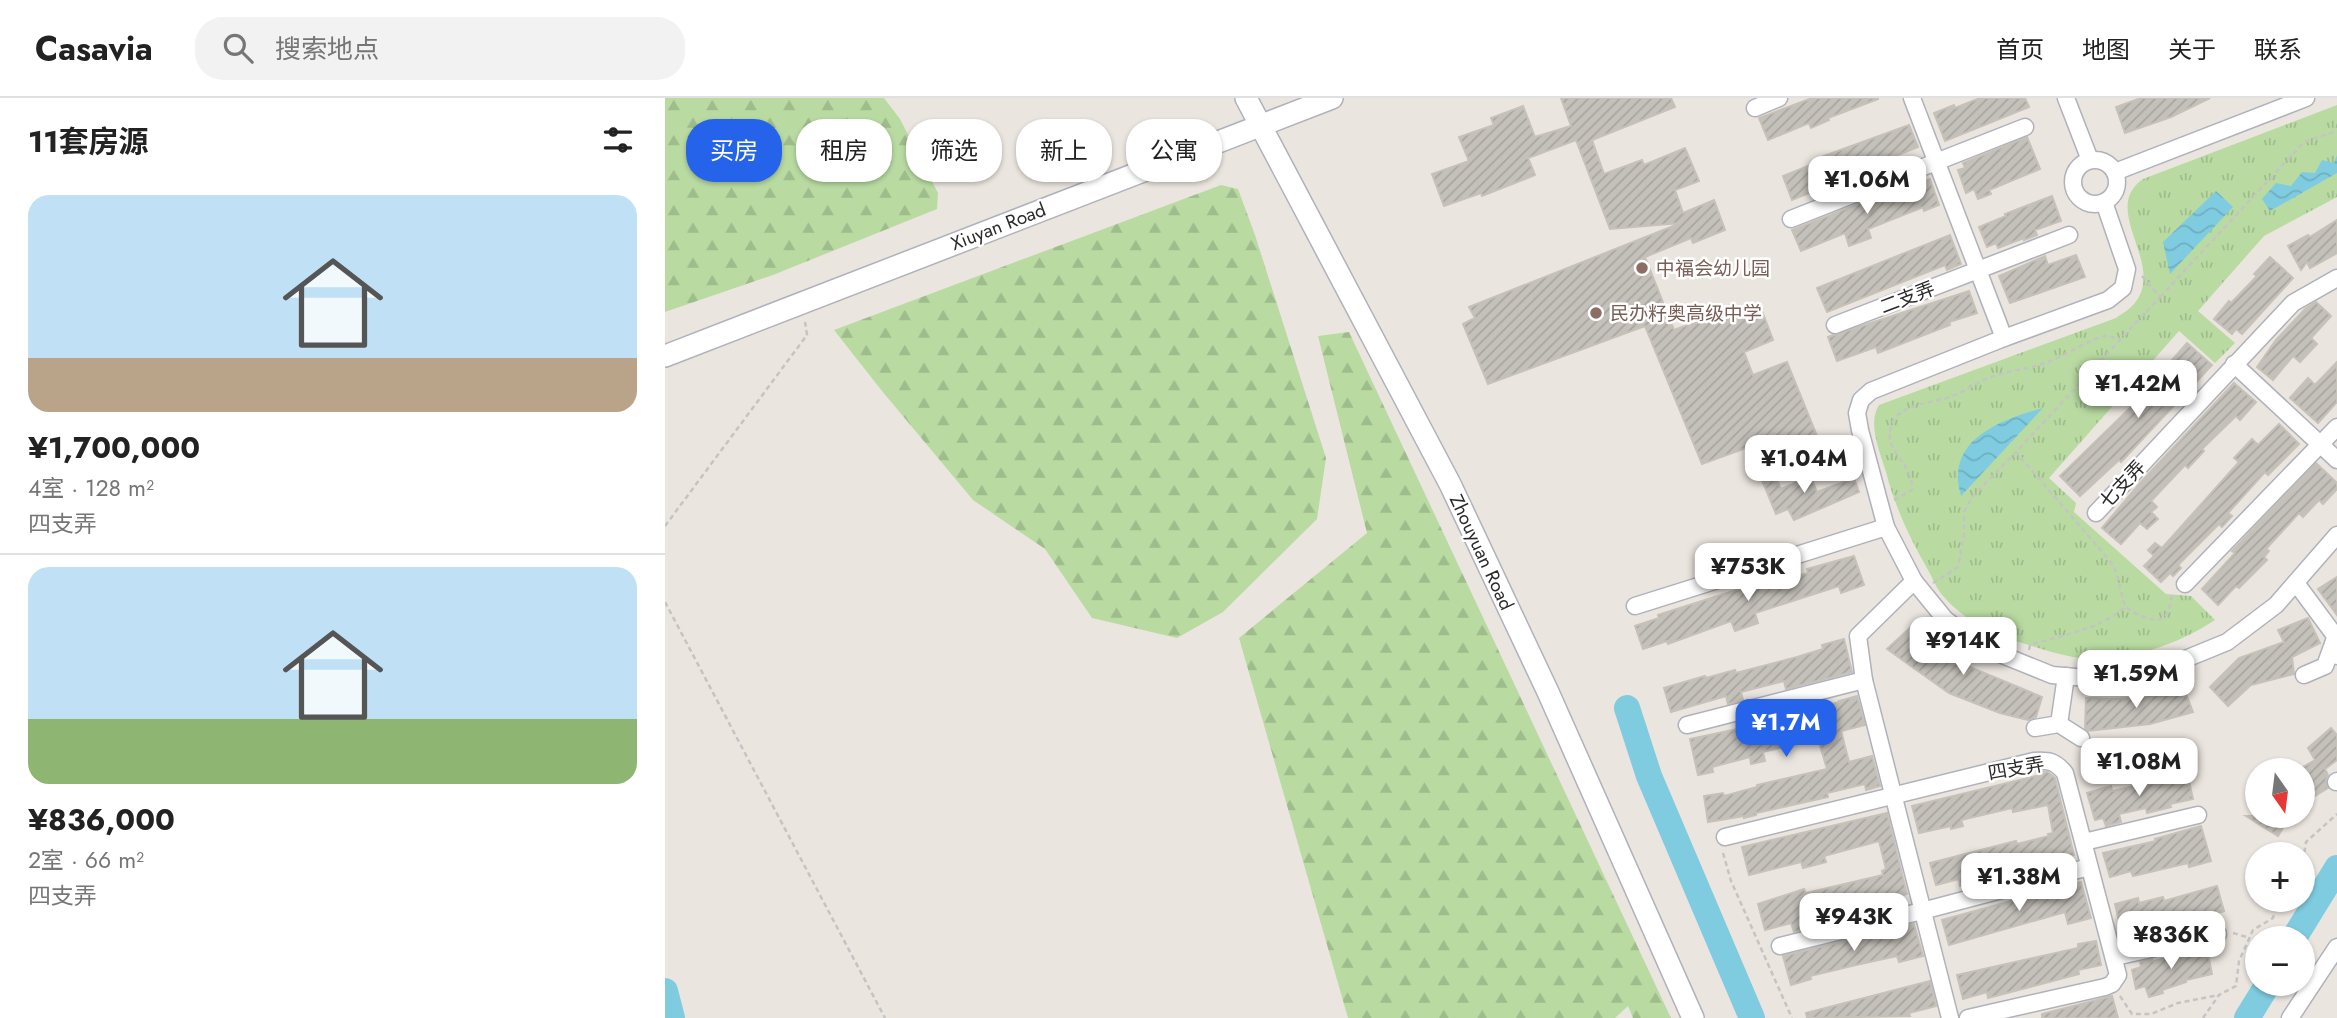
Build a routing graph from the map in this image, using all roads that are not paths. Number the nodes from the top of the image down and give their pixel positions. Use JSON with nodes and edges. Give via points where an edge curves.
{"nodes":[{"id":1,"x":1245,"y":98,"type":"edge"},
{"id":2,"x":1332,"y":98,"type":"edge"},
{"id":3,"x":1779,"y":98,"type":"edge"},
{"id":4,"x":1912,"y":98,"type":"edge"},
{"id":5,"x":2066,"y":98,"type":"edge"},
{"id":6,"x":2307,"y":98,"type":"edge"},
{"id":7,"x":1755,"y":108,"type":"dead end"},
{"id":8,"x":1260,"y":125,"type":"junction"},
{"id":9,"x":2025,"y":127,"type":"dead end"},
{"id":10,"x":2090,"y":160,"type":"junction"},
{"id":11,"x":1937,"y":161,"type":"junction"},
{"id":12,"x":2115,"y":172,"type":"junction"},
{"id":13,"x":2103,"y":202,"type":"junction"},
{"id":14,"x":1791,"y":219,"type":"dead end"},
{"id":15,"x":2069,"y":235,"type":"dead end"},
{"id":16,"x":1979,"y":270,"type":"junction"},
{"id":17,"x":2337,"y":278,"type":"edge"},
{"id":18,"x":1835,"y":325,"type":"dead end"},
{"id":19,"x":2004,"y":338,"type":"junction"},
{"id":20,"x":665,"y":356,"type":"edge"},
{"id":21,"x":2234,"y":365,"type":"junction"},
{"id":22,"x":2337,"y":426,"type":"edge"},
{"id":23,"x":2321,"y":443,"type":"junction"},
{"id":24,"x":2337,"y":460,"type":"edge"},
{"id":25,"x":2095,"y":513,"type":"dead end"},
{"id":26,"x":1887,"y":527,"type":"junction"},
{"id":27,"x":2337,"y":535,"type":"edge"},
{"id":28,"x":2296,"y":583,"type":"junction"},
{"id":29,"x":2185,"y":584,"type":"road end"},
{"id":30,"x":1918,"y":586,"type":"junction"},
{"id":31,"x":1635,"y":606,"type":"dead end"},
{"id":32,"x":2336,"y":637,"type":"edge"},
{"id":33,"x":2337,"y":656,"type":"edge"},
{"id":34,"x":2304,"y":675,"type":"dead end"},
{"id":35,"x":2066,"y":676,"type":"junction"},
{"id":36,"x":1864,"y":680,"type":"junction"},
{"id":37,"x":2059,"y":724,"type":"junction"},
{"id":38,"x":1687,"y":725,"type":"dead end"},
{"id":39,"x":2035,"y":728,"type":"dead end"},
{"id":40,"x":2081,"y":738,"type":"dead end"},
{"id":41,"x":1893,"y":795,"type":"junction"},
{"id":42,"x":2199,"y":815,"type":"dead end"},
{"id":43,"x":1725,"y":837,"type":"road end"},
{"id":44,"x":2084,"y":842,"type":"junction"},
{"id":45,"x":2089,"y":867,"type":"junction"},
{"id":46,"x":1922,"y":911,"type":"junction"},
{"id":47,"x":2218,"y":934,"type":"dead end"},
{"id":48,"x":1780,"y":946,"type":"dead end"},
{"id":49,"x":2337,"y":947,"type":"edge"},
{"id":50,"x":2115,"y":957,"type":"junction"},
{"id":51,"x":1693,"y":1018,"type":"edge"},
{"id":52,"x":1950,"y":1018,"type":"edge"},
{"id":53,"x":1968,"y":1018,"type":"edge"},
{"id":54,"x":2290,"y":1018,"type":"edge"}],
"edges":[{"from":1,"to":8,"type":"street","name":"Zhouyuan Road"},
{"from":2,"to":8,"type":"street","name":"Xiuyan Road"},
{"from":3,"to":7,"type":"street"},
{"from":4,"to":11,"type":"street"},
{"from":5,"to":10,"type":"street"},
{"from":6,"to":12,"type":"street"},
{"from":8,"to":20,"type":"street","name":"Xiuyan Road"},
{"from":8,"to":51,"type":"street","name":"Zhouyuan Road","via":[[1450,484]]},
{"from":9,"to":11,"type":"street"},
{"from":10,"to":12,"type":"street","via":[[2101,160]]},
{"from":10,"to":13,"type":"street","via":[[2076,171],[2075,191],[2091,204]]},
{"from":11,"to":14,"type":"street"},
{"from":11,"to":16,"type":"street"},
{"from":12,"to":13,"type":"street","via":[[2117,188]]},
{"from":13,"to":19,"type":"street","via":[[2127,269],[2123,288],[2108,300]]},
{"from":15,"to":16,"type":"street","name":"二支弄"},
{"from":16,"to":18,"type":"street","name":"二支弄"},
{"from":16,"to":19,"type":"street"},
{"from":17,"to":21,"type":"street","name":"七支弄","via":[[2293,303]]},
{"from":19,"to":26,"type":"street","via":[[1871,391],[1861,400],[1857,412],[1860,430]]},
{"from":21,"to":23,"type":"street"},
{"from":21,"to":25,"type":"street","name":"七支弄"},
{"from":22,"to":23,"type":"street"},
{"from":23,"to":24,"type":"street"},
{"from":23,"to":29,"type":"street"},
{"from":26,"to":30,"type":"street"},
{"from":26,"to":31,"type":"street"},
{"from":27,"to":28,"type":"street"},
{"from":28,"to":32,"type":"street"},
{"from":28,"to":35,"type":"street","via":[[2276,605],[2227,642],[2156,671],[2099,679]]},
{"from":30,"to":35,"type":"street","via":[[1945,619],[1980,646],[2052,675]]},
{"from":30,"to":36,"type":"street","via":[[1858,636]]},
{"from":32,"to":33,"type":"street"},
{"from":32,"to":34,"type":"street","via":[[2325,666]]},
{"from":35,"to":37,"type":"street"},
{"from":36,"to":38,"type":"street"},
{"from":36,"to":41,"type":"street"},
{"from":37,"to":39,"type":"street"},
{"from":37,"to":40,"type":"street"},
{"from":41,"to":43,"type":"street","name":"四支弄"},
{"from":41,"to":44,"type":"street","name":"四支弄","via":[[2047,760],[2056,762],[2065,772]]},
{"from":41,"to":46,"type":"street"},
{"from":42,"to":44,"type":"street"},
{"from":44,"to":45,"type":"street","name":"四支弄"},
{"from":45,"to":46,"type":"street"},
{"from":45,"to":50,"type":"street","name":"四支弄"},
{"from":46,"to":48,"type":"street"},
{"from":46,"to":52,"type":"street"},
{"from":47,"to":50,"type":"street"},
{"from":49,"to":54,"type":"street"},
{"from":50,"to":53,"type":"street","name":"四支弄","via":[[2118,975],[2112,985]]}]}
